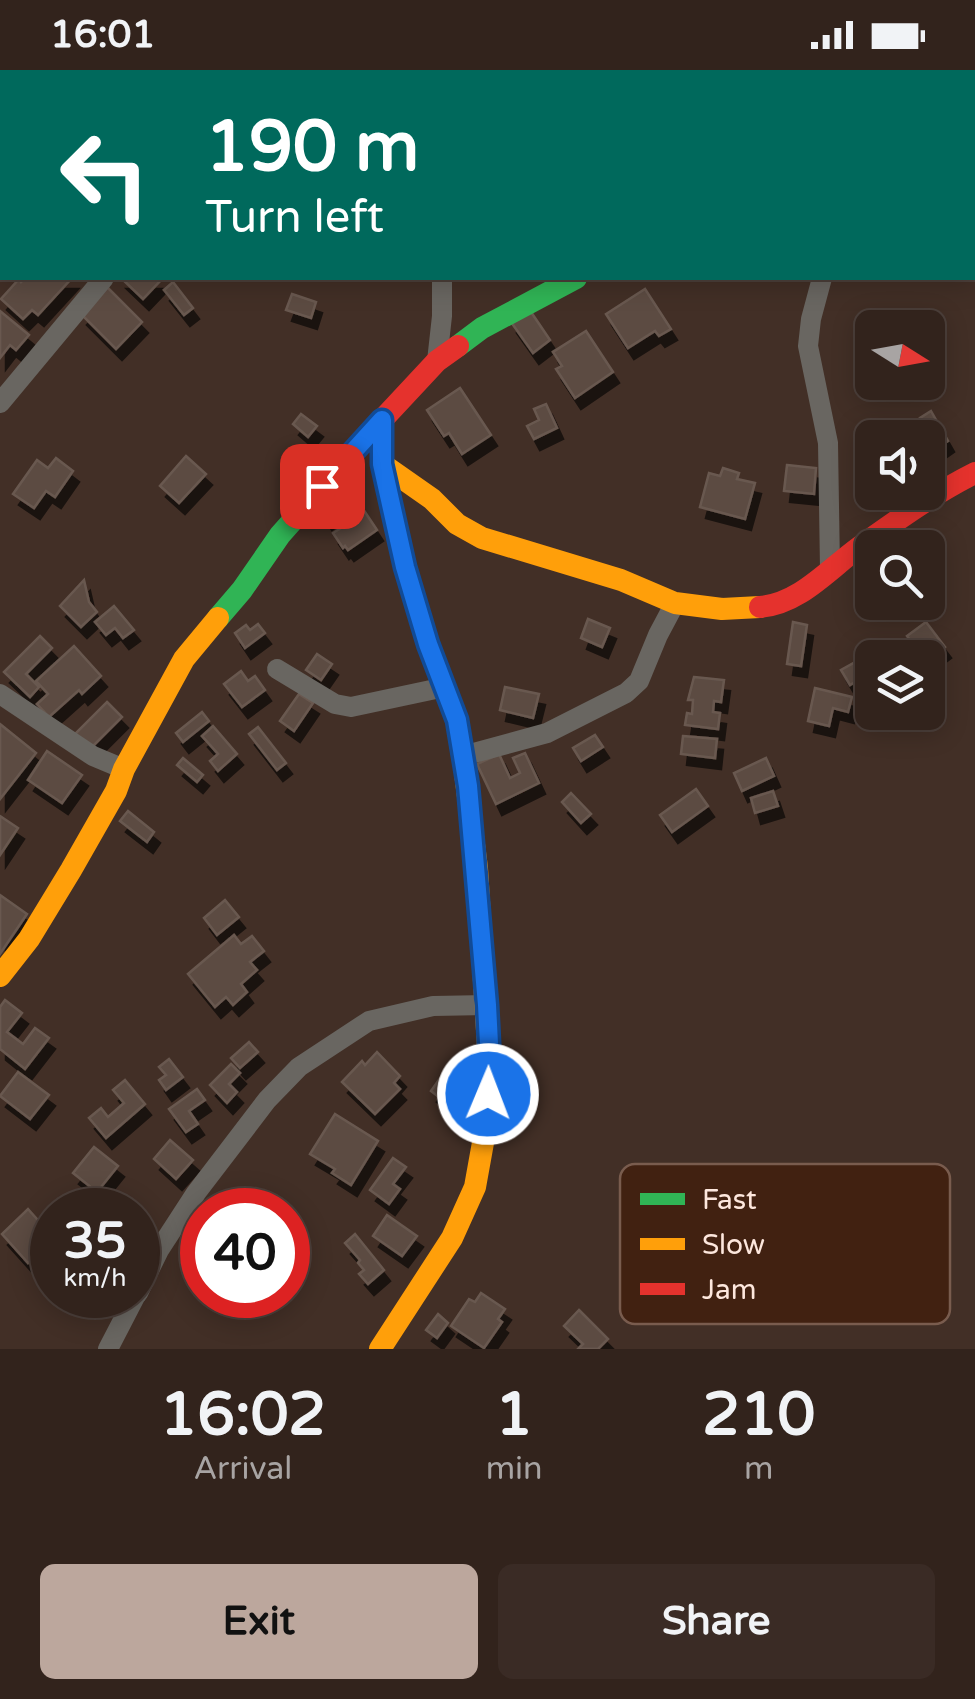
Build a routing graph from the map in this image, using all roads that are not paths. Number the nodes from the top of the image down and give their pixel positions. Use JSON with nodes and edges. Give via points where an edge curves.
{"nodes":[{"id":1,"x":102,"y":280,"type":"edge"},
{"id":2,"x":442,"y":280,"type":"edge"},
{"id":3,"x":572,"y":280,"type":"edge"},
{"id":4,"x":822,"y":280,"type":"edge"},
{"id":5,"x":437,"y":361,"type":"junction"},
{"id":6,"x":0,"y":403,"type":"edge"},
{"id":7,"x":382,"y":420,"type":"junction"},
{"id":8,"x":382,"y":464,"type":"junction"},
{"id":9,"x":975,"y":473,"type":"edge"},
{"id":10,"x":830,"y":568,"type":"junction"},
{"id":11,"x":675,"y":603,"type":"junction"},
{"id":12,"x":276,"y":669,"type":"dead end"},
{"id":13,"x":445,"y":687,"type":"junction"},
{"id":14,"x":0,"y":694,"type":"edge"},
{"id":15,"x":463,"y":756,"type":"junction"},
{"id":16,"x":124,"y":768,"type":"junction"},
{"id":17,"x":0,"y":976,"type":"edge"},
{"id":18,"x":487,"y":1005,"type":"junction"},
{"id":19,"x":160,"y":1248,"type":"edge"},
{"id":20,"x":124,"y":1318,"type":"edge"},
{"id":21,"x":108,"y":1349,"type":"edge"},
{"id":22,"x":380,"y":1349,"type":"edge"}],
"edges":[{"from":1,"to":6,"type":"street"},
{"from":2,"to":5,"type":"street"},
{"from":3,"to":5,"type":"street","via":[[482,328]]},
{"from":4,"to":10,"type":"street","via":[[808,346],[828,443]]},
{"from":5,"to":7,"type":"street"},
{"from":7,"to":8,"type":"street"},
{"from":7,"to":16,"type":"street","via":[[280,535],[184,659]]},
{"from":8,"to":11,"type":"street","via":[[482,538]]},
{"from":8,"to":13,"type":"street","via":[[405,567]]},
{"from":9,"to":10,"type":"street"},
{"from":10,"to":11,"type":"street","via":[[794,597],[770,606]]},
{"from":11,"to":15,"type":"street","via":[[639,681],[626,693],[547,733]]},
{"from":12,"to":13,"type":"street","via":[[334,704],[351,707]]},
{"from":13,"to":15,"type":"street"},
{"from":14,"to":16,"type":"street","via":[[93,756]]},
{"from":15,"to":18,"type":"street"},
{"from":16,"to":17,"type":"street","via":[[30,939]]},
{"from":18,"to":19,"type":"street","via":[[432,1006],[369,1021],[299,1067],[266,1100]]},
{"from":18,"to":22,"type":"street","via":[[486,1126],[475,1187],[452,1238]]},
{"from":20,"to":21,"type":"street"}]}
